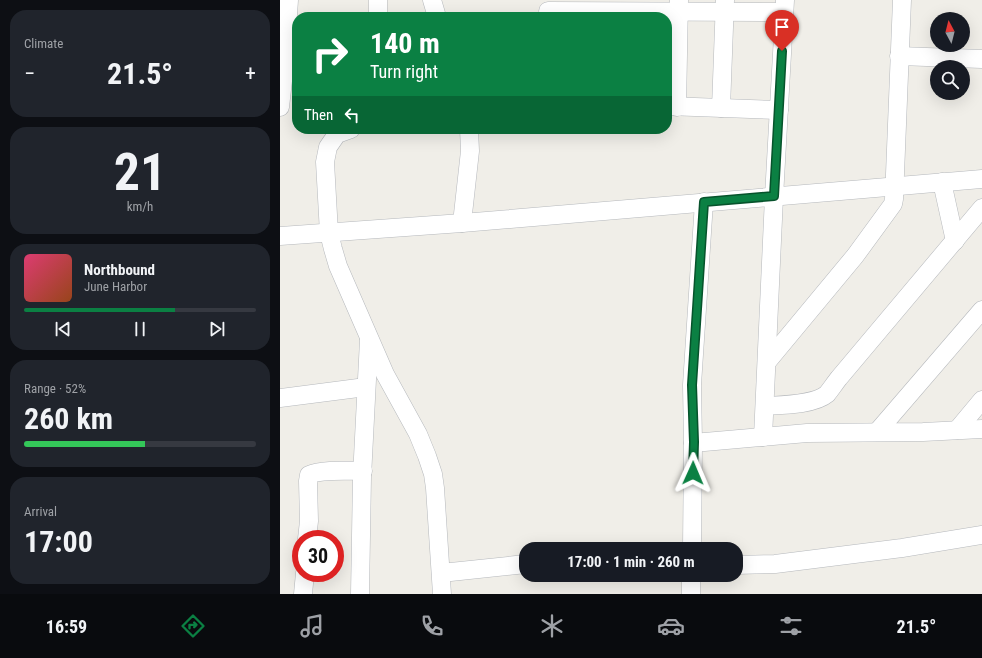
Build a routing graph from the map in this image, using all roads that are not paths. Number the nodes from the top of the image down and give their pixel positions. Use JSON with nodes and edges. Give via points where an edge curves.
{"nodes":[{"id":1,"x":289,"y":0,"type":"edge"},
{"id":2,"x":378,"y":0,"type":"edge"},
{"id":3,"x":432,"y":0,"type":"edge"},
{"id":4,"x":902,"y":0,"type":"edge"},
{"id":5,"x":587,"y":5,"type":"edge"},
{"id":6,"x":679,"y":6,"type":"edge"},
{"id":7,"x":725,"y":6,"type":"edge"},
{"id":8,"x":785,"y":6,"type":"edge"},
{"id":9,"x":548,"y":11,"type":"dead end"},
{"id":10,"x":378,"y":12,"type":"edge"},
{"id":11,"x":436,"y":12,"type":"edge"},
{"id":12,"x":899,"y":56,"type":"junction"},
{"id":13,"x":982,"y":59,"type":"edge"},
{"id":14,"x":280,"y":107,"type":"edge"},
{"id":15,"x":672,"y":107,"type":"edge"},
{"id":16,"x":721,"y":108,"type":"junction"},
{"id":17,"x":779,"y":110,"type":"junction"},
{"id":18,"x":337,"y":134,"type":"edge"},
{"id":19,"x":469,"y":134,"type":"edge"},
{"id":20,"x":982,"y":179,"type":"edge"},
{"id":21,"x":942,"y":182,"type":"junction"},
{"id":22,"x":894,"y":186,"type":"junction"},
{"id":23,"x":774,"y":196,"type":"junction"},
{"id":24,"x":704,"y":202,"type":"junction"},
{"id":25,"x":982,"y":208,"type":"edge"},
{"id":26,"x":462,"y":223,"type":"junction"},
{"id":27,"x":280,"y":229,"type":"edge"},
{"id":28,"x":329,"y":233,"type":"junction"},
{"id":29,"x":280,"y":236,"type":"edge"},
{"id":30,"x":955,"y":241,"type":"junction"},
{"id":31,"x":982,"y":310,"type":"edge"},
{"id":32,"x":369,"y":337,"type":"junction"},
{"id":33,"x":766,"y":362,"type":"junction"},
{"id":34,"x":366,"y":387,"type":"junction"},
{"id":35,"x":280,"y":398,"type":"edge"},
{"id":36,"x":982,"y":400,"type":"edge"},
{"id":37,"x":765,"y":406,"type":"junction"},
{"id":38,"x":982,"y":429,"type":"edge"},
{"id":39,"x":957,"y":430,"type":"junction"},
{"id":40,"x":877,"y":432,"type":"junction"},
{"id":41,"x":763,"y":437,"type":"junction"},
{"id":42,"x":694,"y":442,"type":"junction"},
{"id":43,"x":363,"y":471,"type":"junction"},
{"id":44,"x":308,"y":530,"type":"edge"},
{"id":45,"x":982,"y":535,"type":"edge"},
{"id":46,"x":692,"y":542,"type":"edge"},
{"id":47,"x":519,"y":565,"type":"edge"},
{"id":48,"x":743,"y":565,"type":"edge"},
{"id":49,"x":441,"y":573,"type":"junction"},
{"id":50,"x":304,"y":582,"type":"edge"},
{"id":51,"x":691,"y":582,"type":"edge"},
{"id":52,"x":303,"y":594,"type":"edge"},
{"id":53,"x":360,"y":594,"type":"edge"},
{"id":54,"x":442,"y":594,"type":"edge"},
{"id":55,"x":691,"y":594,"type":"edge"}],
"edges":[{"from":1,"to":14,"type":"street"},
{"from":2,"to":10,"type":"street"},
{"from":3,"to":11,"type":"street"},
{"from":4,"to":12,"type":"street"},
{"from":5,"to":6,"type":"street"},
{"from":5,"to":9,"type":"street"},
{"from":6,"to":7,"type":"street"},
{"from":6,"to":15,"type":"street"},
{"from":7,"to":8,"type":"street"},
{"from":7,"to":16,"type":"street"},
{"from":8,"to":17,"type":"street"},
{"from":12,"to":13,"type":"street"},
{"from":12,"to":22,"type":"street"},
{"from":15,"to":16,"type":"street"},
{"from":16,"to":17,"type":"street"},
{"from":17,"to":23,"type":"street"},
{"from":18,"to":28,"type":"street","via":[[328,147],[325,162]]},
{"from":19,"to":26,"type":"street","via":[[470,151]]},
{"from":20,"to":21,"type":"street"},
{"from":21,"to":22,"type":"street"},
{"from":21,"to":30,"type":"street"},
{"from":22,"to":23,"type":"street"},
{"from":22,"to":33,"type":"street","via":[[893,204],[884,218]]},
{"from":23,"to":24,"type":"street"},
{"from":23,"to":33,"type":"street"},
{"from":24,"to":26,"type":"street"},
{"from":24,"to":42,"type":"street","via":[[692,385]]},
{"from":25,"to":30,"type":"street"},
{"from":26,"to":28,"type":"street"},
{"from":27,"to":28,"type":"street"},
{"from":28,"to":29,"type":"street"},
{"from":28,"to":32,"type":"street","via":[[338,266]]},
{"from":30,"to":37,"type":"street","via":[[826,394],[808,402]]},
{"from":31,"to":40,"type":"street"},
{"from":32,"to":34,"type":"street"},
{"from":32,"to":49,"type":"street","via":[[418,434],[434,474]]},
{"from":33,"to":37,"type":"street"},
{"from":34,"to":35,"type":"street"},
{"from":34,"to":43,"type":"street"},
{"from":36,"to":39,"type":"street"},
{"from":37,"to":41,"type":"street"},
{"from":38,"to":39,"type":"street"},
{"from":39,"to":40,"type":"street"},
{"from":40,"to":41,"type":"street","via":[[807,433]]},
{"from":41,"to":42,"type":"street"},
{"from":42,"to":46,"type":"street"},
{"from":43,"to":44,"type":"street","via":[[323,472],[309,476]]},
{"from":43,"to":53,"type":"street"},
{"from":45,"to":48,"type":"street","via":[[775,564]]},
{"from":47,"to":49,"type":"street"},
{"from":49,"to":54,"type":"street"},
{"from":50,"to":52,"type":"street"},
{"from":51,"to":55,"type":"street"}]}
